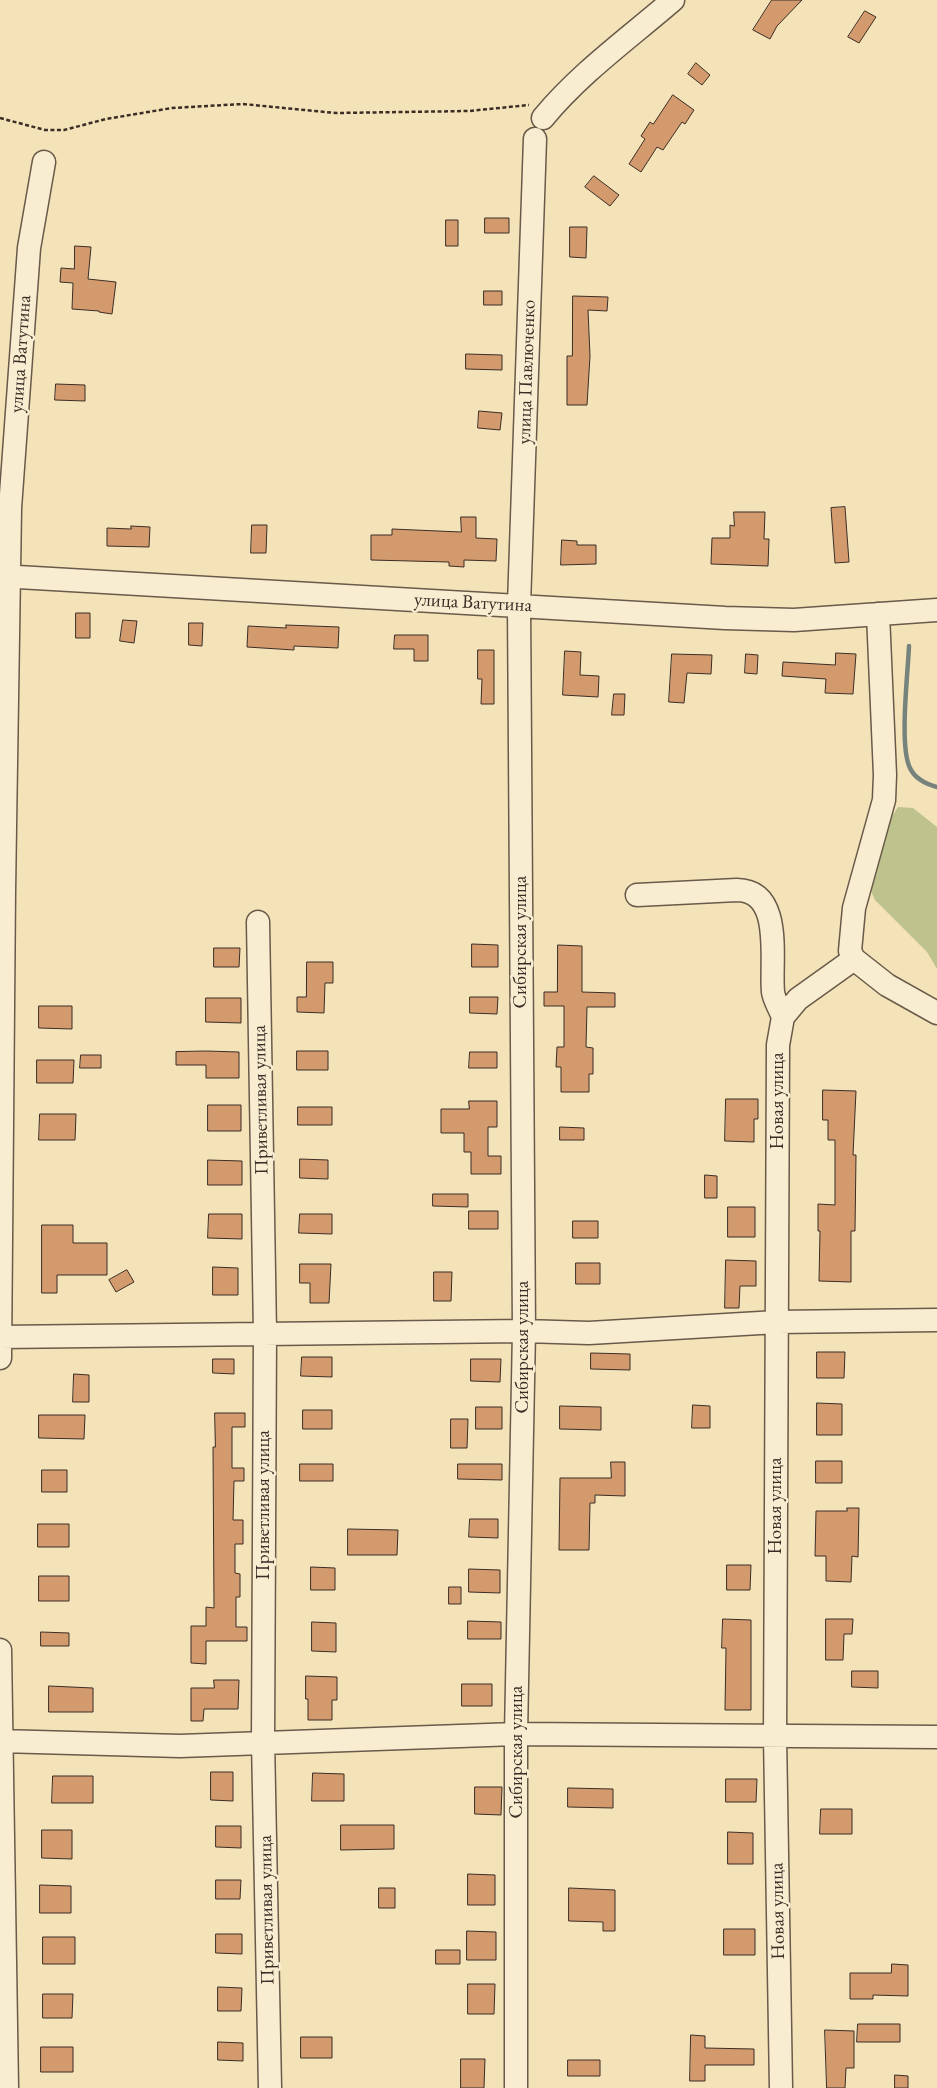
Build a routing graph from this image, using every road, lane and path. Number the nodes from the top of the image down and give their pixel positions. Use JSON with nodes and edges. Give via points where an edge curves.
{"nodes":[{"id":1,"x":673,"y":0,"type":"edge"},
{"id":2,"x":557,"y":101,"type":"junction"},
{"id":3,"x":0,"y":118,"type":"edge"},
{"id":4,"x":44,"y":162,"type":"dead end"},
{"id":5,"x":5,"y":576,"type":"edge"},
{"id":6,"x":518,"y":605,"type":"junction"},
{"id":7,"x":937,"y":610,"type":"edge"},
{"id":8,"x":878,"y":614,"type":"junction"},
{"id":9,"x":637,"y":895,"type":"dead end"},
{"id":10,"x":258,"y":922,"type":"dead end"},
{"id":11,"x":854,"y":959,"type":"junction"},
{"id":12,"x":937,"y":1013,"type":"edge"},
{"id":13,"x":783,"y":1017,"type":"junction"},
{"id":14,"x":937,"y":1320,"type":"edge"},
{"id":15,"x":777,"y":1322,"type":"junction"},
{"id":16,"x":524,"y":1331,"type":"junction"},
{"id":17,"x":265,"y":1333,"type":"junction"},
{"id":18,"x":0,"y":1337,"type":"edge"},
{"id":19,"x":0,"y":1358,"type":"edge"},
{"id":20,"x":0,"y":1650,"type":"edge"},
{"id":21,"x":516,"y":1734,"type":"junction"},
{"id":22,"x":776,"y":1736,"type":"junction"},
{"id":23,"x":937,"y":1737,"type":"edge"},
{"id":24,"x":1,"y":1741,"type":"edge"},
{"id":25,"x":263,"y":1742,"type":"junction"},
{"id":26,"x":7,"y":2088,"type":"edge"},
{"id":27,"x":270,"y":2088,"type":"edge"},
{"id":28,"x":516,"y":2088,"type":"edge"},
{"id":29,"x":781,"y":2088,"type":"edge"}],
"edges":[{"from":1,"to":2,"type":"street","name":"улица Павлюченко"},
{"from":2,"to":3,"type":"path","via":[[469,111],[336,113],[243,104],[172,108],[64,130],[45,130]]},
{"from":2,"to":6,"type":"street","name":"улица Павлюченко","via":[[539,129]]},
{"from":4,"to":5,"type":"street","name":"улица Ватутина","via":[[29,248]]},
{"from":5,"to":6,"type":"street","name":"улица Ватутина"},
{"from":5,"to":18,"type":"street","name":"улица Ватутина"},
{"from":6,"to":8,"type":"street","name":"улица Ватутина","via":[[794,620]]},
{"from":6,"to":16,"type":"street","name":"Сибирская улица"},
{"from":7,"to":8,"type":"street","name":"улица Ватутина"},
{"from":8,"to":11,"type":"street","via":[[884,800],[854,908],[850,951]]},
{"from":9,"to":13,"type":"street","via":[[747,890],[758,896],[769,912],[773,994]]},
{"from":10,"to":17,"type":"street","name":"Приветливая улица"},
{"from":11,"to":12,"type":"street","via":[[887,985]]},
{"from":11,"to":13,"type":"street","via":[[798,999]]},
{"from":13,"to":15,"type":"street","name":"Новая улица","via":[[778,1045]]},
{"from":14,"to":15,"type":"street"},
{"from":15,"to":16,"type":"street","via":[[589,1333]]},
{"from":15,"to":22,"type":"street","name":"Новая улица"},
{"from":16,"to":17,"type":"street"},
{"from":16,"to":21,"type":"street","name":"Сибирская улица"},
{"from":17,"to":18,"type":"street"},
{"from":17,"to":25,"type":"street","name":"Приветливая улица"},
{"from":18,"to":19,"type":"street","name":"улица Ватутина"},
{"from":20,"to":24,"type":"street"},
{"from":21,"to":22,"type":"street"},
{"from":21,"to":25,"type":"street"},
{"from":21,"to":28,"type":"street","name":"Сибирская улица"},
{"from":22,"to":23,"type":"street"},
{"from":22,"to":29,"type":"street","name":"Новая улица"},
{"from":24,"to":25,"type":"street","via":[[180,1746]]},
{"from":24,"to":26,"type":"street"},
{"from":25,"to":27,"type":"street","name":"Приветливая улица"}]}
